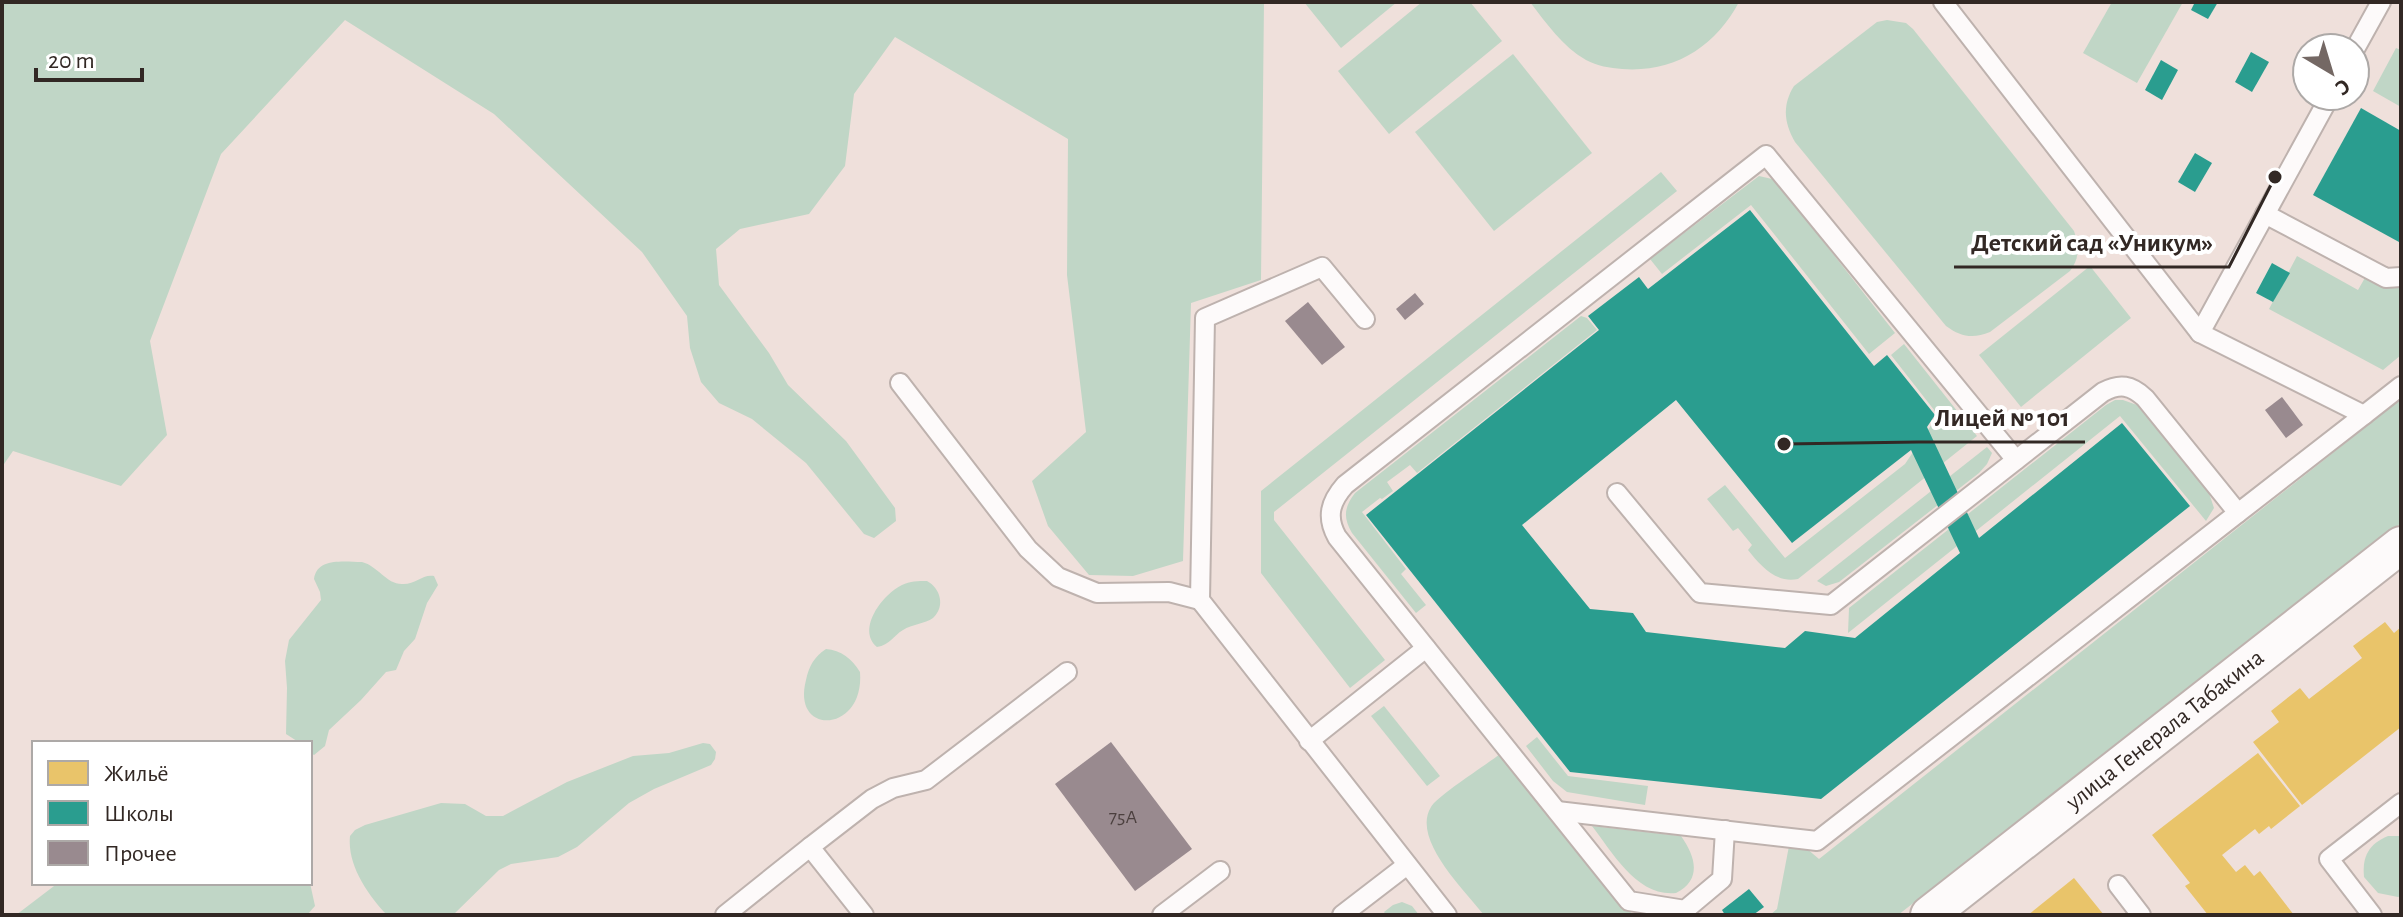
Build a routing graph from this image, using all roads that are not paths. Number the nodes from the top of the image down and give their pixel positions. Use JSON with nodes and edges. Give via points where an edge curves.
{"nodes":[{"id":1,"x":1943,"y":2,"type":"edge"},
{"id":2,"x":2381,"y":2,"type":"edge"},
{"id":3,"x":2364,"y":32,"type":"edge"},
{"id":4,"x":2321,"y":112,"type":"edge"},
{"id":5,"x":2265,"y":214,"type":"junction"},
{"id":6,"x":2401,"y":277,"type":"edge"},
{"id":7,"x":1365,"y":319,"type":"dead end"},
{"id":8,"x":2200,"y":333,"type":"junction"},
{"id":9,"x":900,"y":383,"type":"dead end"},
{"id":10,"x":2401,"y":386,"type":"edge"},
{"id":11,"x":2364,"y":415,"type":"junction"},
{"id":12,"x":2016,"y":460,"type":"junction"},
{"id":13,"x":1617,"y":493,"type":"dead end"},
{"id":14,"x":2238,"y":513,"type":"junction"},
{"id":15,"x":2401,"y":545,"type":"edge"},
{"id":16,"x":1200,"y":600,"type":"junction"},
{"id":17,"x":1426,"y":648,"type":"junction"},
{"id":18,"x":1067,"y":672,"type":"dead end"},
{"id":19,"x":1309,"y":741,"type":"junction"},
{"id":20,"x":2401,"y":803,"type":"edge"},
{"id":21,"x":1557,"y":811,"type":"junction"},
{"id":22,"x":1725,"y":830,"type":"junction"},
{"id":23,"x":810,"y":847,"type":"junction"},
{"id":24,"x":1407,"y":865,"type":"junction"},
{"id":25,"x":1220,"y":871,"type":"dead end"},
{"id":26,"x":2118,"y":885,"type":"dead end"},
{"id":27,"x":725,"y":915,"type":"edge"},
{"id":28,"x":864,"y":915,"type":"edge"},
{"id":29,"x":1162,"y":915,"type":"edge"},
{"id":30,"x":1342,"y":915,"type":"edge"},
{"id":31,"x":1447,"y":915,"type":"edge"},
{"id":32,"x":1929,"y":915,"type":"edge"},
{"id":33,"x":2141,"y":915,"type":"edge"},
{"id":34,"x":2372,"y":915,"type":"edge"}],
"edges":[{"from":1,"to":8,"type":"lane"},
{"from":2,"to":3,"type":"lane"},
{"from":4,"to":5,"type":"lane"},
{"from":5,"to":6,"type":"lane","via":[[2386,278]]},
{"from":5,"to":8,"type":"lane"},
{"from":7,"to":16,"type":"lane","via":[[1322,267],[1205,318]]},
{"from":8,"to":11,"type":"lane"},
{"from":9,"to":16,"type":"lane","via":[[1028,549],[1058,577],[1097,593],[1169,592]]},
{"from":10,"to":11,"type":"lane"},
{"from":11,"to":14,"type":"lane"},
{"from":12,"to":13,"type":"lane","via":[[1831,605],[1700,593]]},
{"from":12,"to":14,"type":"lane","via":[[2103,392],[2125,385],[2145,398]]},
{"from":12,"to":17,"type":"lane","via":[[1766,155],[1333,498],[1330,513],[1337,537]]},
{"from":14,"to":22,"type":"lane","via":[[1817,841]]},
{"from":15,"to":32,"type":"street","name":"улица Генерала Табакина"},
{"from":16,"to":19,"type":"lane"},
{"from":17,"to":19,"type":"lane"},
{"from":17,"to":21,"type":"lane"},
{"from":18,"to":23,"type":"lane","via":[[926,780],[872,799]]},
{"from":19,"to":24,"type":"lane"},
{"from":20,"to":34,"type":"lane","via":[[2329,859]]},
{"from":21,"to":22,"type":"lane"},
{"from":21,"to":22,"type":"lane","via":[[1629,901],[1685,910],[1722,879]]},
{"from":23,"to":27,"type":"lane"},
{"from":23,"to":28,"type":"lane"},
{"from":24,"to":30,"type":"lane"},
{"from":24,"to":31,"type":"lane"},
{"from":25,"to":29,"type":"lane"},
{"from":26,"to":33,"type":"lane"}]}
